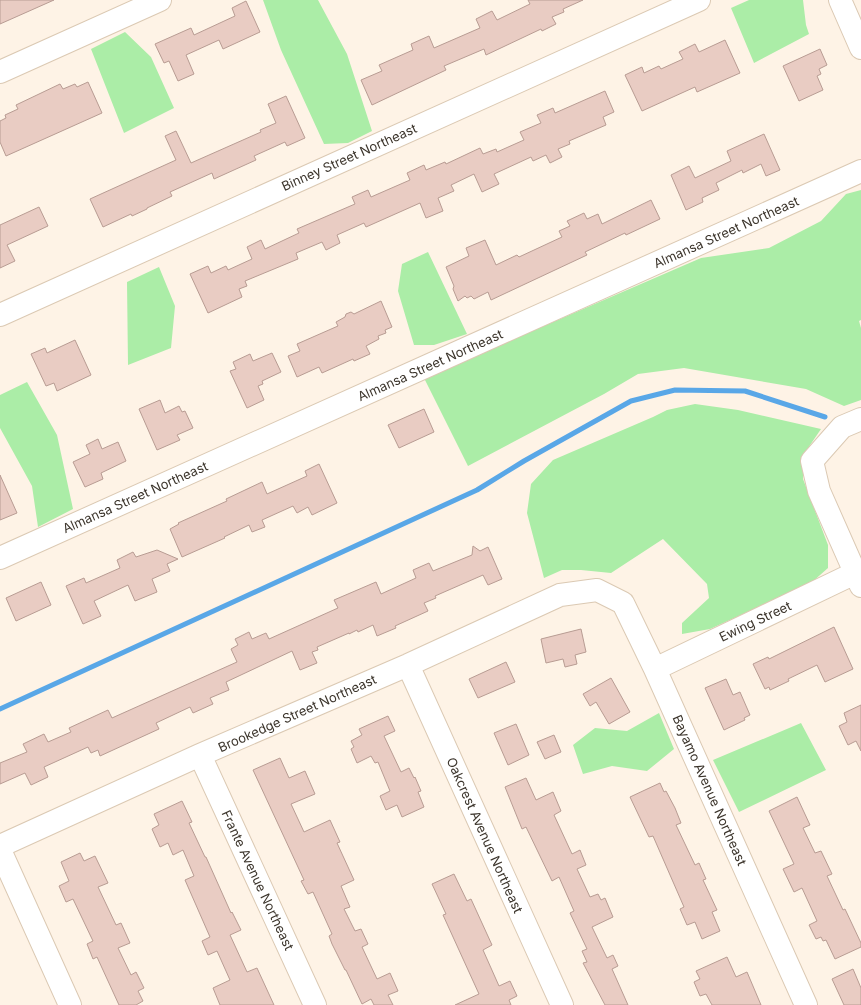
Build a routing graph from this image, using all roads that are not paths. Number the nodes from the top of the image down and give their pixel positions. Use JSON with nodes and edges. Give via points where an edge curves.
{"nodes":[{"id":1,"x":160,"y":0,"type":"edge"},
{"id":2,"x":699,"y":0,"type":"edge"},
{"id":3,"x":840,"y":0,"type":"edge"},
{"id":4,"x":861,"y":48,"type":"edge"},
{"id":5,"x":0,"y":72,"type":"edge"},
{"id":6,"x":861,"y":171,"type":"edge"},
{"id":7,"x":0,"y":315,"type":"edge"},
{"id":8,"x":861,"y":419,"type":"edge"},
{"id":9,"x":0,"y":558,"type":"edge"},
{"id":10,"x":858,"y":580,"type":"edge"},
{"id":11,"x":597,"y":590,"type":"joint"},
{"id":12,"x":408,"y":665,"type":"junction"},
{"id":13,"x":655,"y":669,"type":"junction"},
{"id":14,"x":200,"y":755,"type":"junction"},
{"id":15,"x":0,"y":846,"type":"edge"},
{"id":16,"x":0,"y":850,"type":"edge"},
{"id":17,"x":70,"y":1005,"type":"edge"},
{"id":18,"x":315,"y":1005,"type":"edge"},
{"id":19,"x":562,"y":1005,"type":"edge"},
{"id":20,"x":806,"y":1005,"type":"edge"}],
"edges":[{"from":1,"to":5,"type":"street"},
{"from":2,"to":7,"type":"street","name":"Binney Street Northeast"},
{"from":3,"to":4,"type":"street"},
{"from":6,"to":9,"type":"street","name":"Almansa Street Northeast"},
{"from":8,"to":10,"type":"street","via":[[842,427],[812,461],[819,491]]},
{"from":10,"to":13,"type":"street","name":"Ewing Street"},
{"from":11,"to":12,"type":"street","name":"Brookedge Street Northeast","via":[[560,595]]},
{"from":11,"to":13,"type":"street","name":"Bayamo Avenue Northeast","via":[[622,603]]},
{"from":12,"to":14,"type":"street","name":"Brookedge Street Northeast"},
{"from":12,"to":19,"type":"street","name":"Oakcrest Avenue Northeast"},
{"from":13,"to":20,"type":"street","name":"Bayamo Avenue Northeast"},
{"from":14,"to":15,"type":"street","name":"Brookedge Street Northeast"},
{"from":14,"to":18,"type":"street","name":"Frante Avenue Northeast"},
{"from":16,"to":17,"type":"street"}]}
